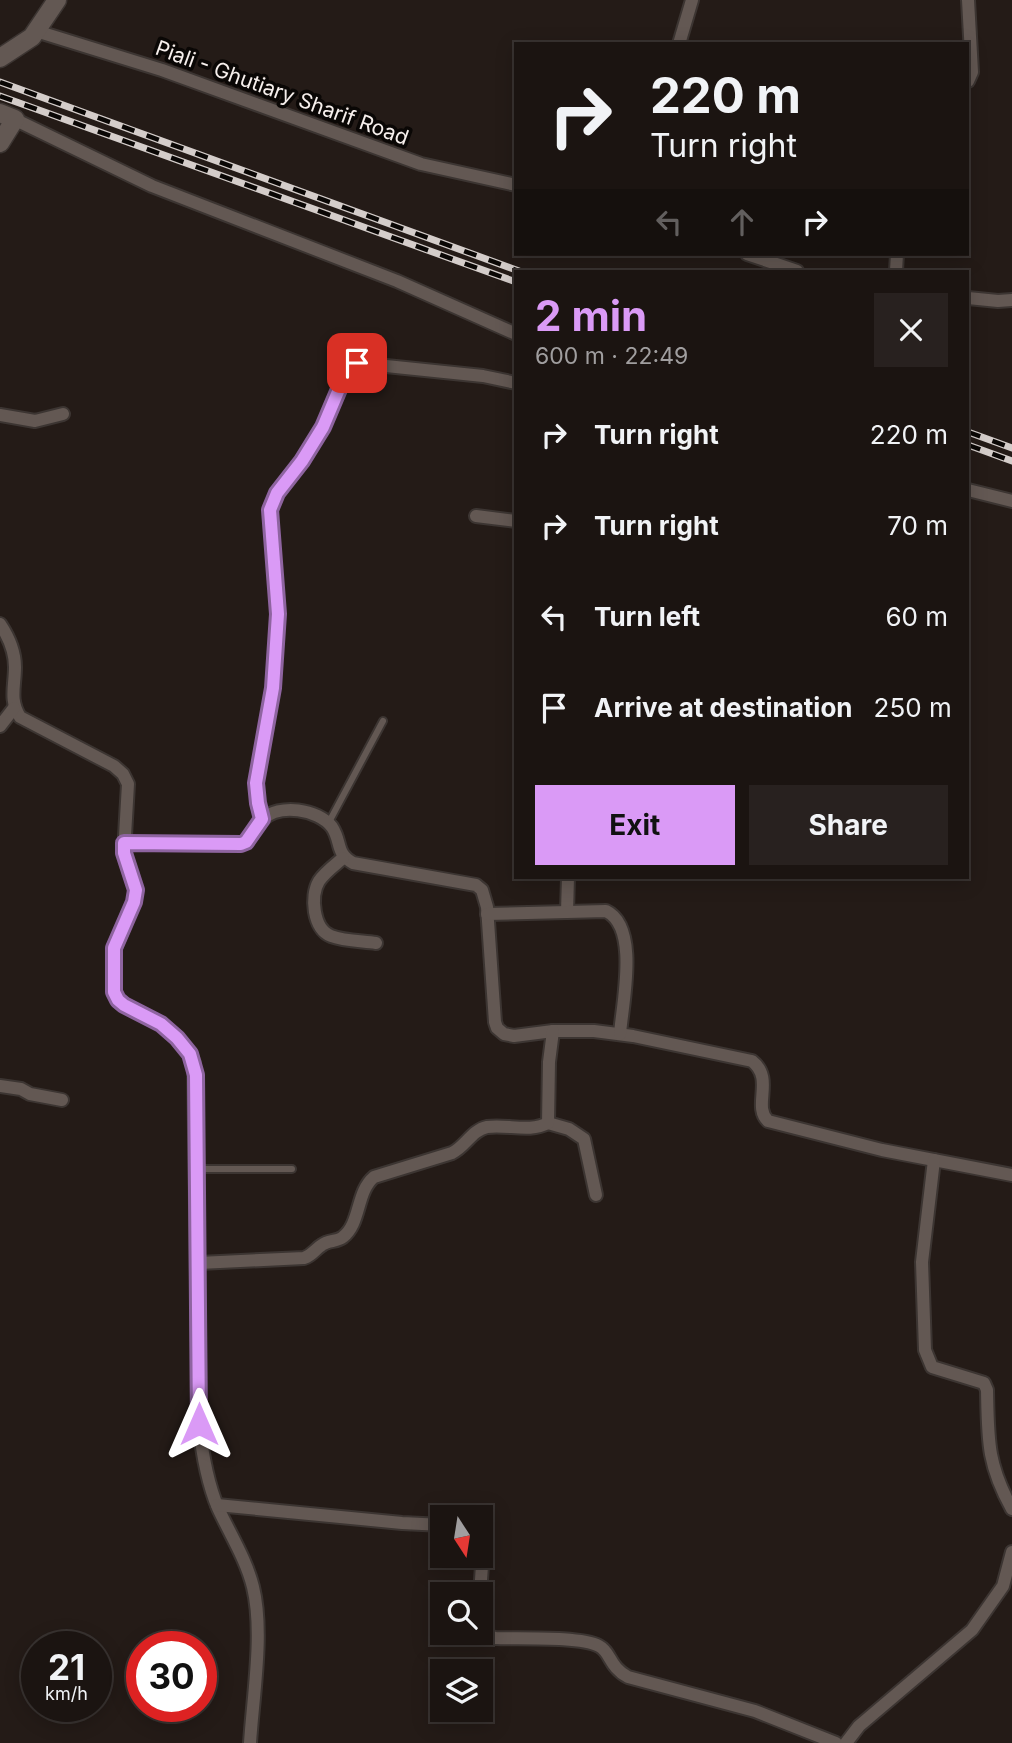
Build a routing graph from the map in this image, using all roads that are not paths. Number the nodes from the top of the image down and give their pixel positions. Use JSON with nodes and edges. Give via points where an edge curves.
{"nodes":[{"id":1,"x":57,"y":0,"type":"edge"},
{"id":2,"x":692,"y":0,"type":"edge"},
{"id":3,"x":968,"y":0,"type":"edge"},
{"id":4,"x":36,"y":31,"type":"junction"},
{"id":5,"x":680,"y":42,"type":"edge"},
{"id":6,"x":0,"y":58,"type":"edge"},
{"id":7,"x":969,"y":79,"type":"edge"},
{"id":8,"x":7,"y":116,"type":"edge"},
{"id":9,"x":0,"y":143,"type":"edge"},
{"id":10,"x":514,"y":185,"type":"edge"},
{"id":11,"x":753,"y":256,"type":"edge"},
{"id":12,"x":794,"y":270,"type":"edge"},
{"id":13,"x":969,"y":298,"type":"edge"},
{"id":14,"x":1012,"y":300,"type":"edge"},
{"id":15,"x":514,"y":333,"type":"edge"},
{"id":16,"x":514,"y":383,"type":"edge"},
{"id":17,"x":63,"y":414,"type":"dead end"},
{"id":18,"x":0,"y":415,"type":"edge"},
{"id":19,"x":969,"y":490,"type":"edge"},
{"id":20,"x":1012,"y":501,"type":"edge"},
{"id":21,"x":476,"y":516,"type":"dead end"},
{"id":22,"x":514,"y":521,"type":"edge"},
{"id":23,"x":0,"y":624,"type":"edge"},
{"id":24,"x":14,"y":708,"type":"junction"},
{"id":25,"x":383,"y":721,"type":"dead end"},
{"id":26,"x":0,"y":726,"type":"edge"},
{"id":27,"x":262,"y":819,"type":"junction"},
{"id":28,"x":328,"y":824,"type":"junction"},
{"id":29,"x":124,"y":843,"type":"junction"},
{"id":30,"x":343,"y":858,"type":"junction"},
{"id":31,"x":568,"y":879,"type":"edge"},
{"id":32,"x":567,"y":912,"type":"junction"},
{"id":33,"x":487,"y":914,"type":"junction"},
{"id":34,"x":376,"y":943,"type":"dead end"},
{"id":35,"x":553,"y":1031,"type":"junction"},
{"id":36,"x":620,"y":1034,"type":"junction"},
{"id":37,"x":0,"y":1086,"type":"edge"},
{"id":38,"x":62,"y":1100,"type":"dead end"},
{"id":39,"x":548,"y":1124,"type":"junction"},
{"id":40,"x":933,"y":1160,"type":"junction"},
{"id":41,"x":197,"y":1169,"type":"junction"},
{"id":42,"x":292,"y":1169,"type":"dead end"},
{"id":43,"x":1012,"y":1175,"type":"edge"},
{"id":44,"x":596,"y":1195,"type":"dead end"},
{"id":45,"x":199,"y":1263,"type":"junction"},
{"id":46,"x":217,"y":1505,"type":"junction"},
{"id":47,"x":1012,"y":1509,"type":"edge"},
{"id":48,"x":430,"y":1524,"type":"edge"},
{"id":49,"x":1012,"y":1552,"type":"edge"},
{"id":50,"x":493,"y":1637,"type":"edge"},
{"id":51,"x":250,"y":1743,"type":"edge"},
{"id":52,"x":836,"y":1743,"type":"edge"},
{"id":53,"x":846,"y":1743,"type":"edge"}],
"edges":[{"from":1,"to":4,"type":"main road"},
{"from":2,"to":5,"type":"street"},
{"from":3,"to":7,"type":"street"},
{"from":4,"to":6,"type":"main road"},
{"from":4,"to":10,"type":"street","name":"Piali - Ghutiary Sharif Road","via":[[162,70],[421,164]]},
{"from":8,"to":9,"type":"main road"},
{"from":8,"to":15,"type":"street","via":[[152,186],[397,281]]},
{"from":11,"to":12,"type":"street"},
{"from":13,"to":14,"type":"street"},
{"from":16,"to":27,"type":"street","via":[[357,363],[348,368],[323,427],[270,510],[278,614],[273,688],[256,783]]},
{"from":17,"to":18,"type":"street","via":[[35,421]]},
{"from":19,"to":20,"type":"street"},
{"from":21,"to":22,"type":"street"},
{"from":23,"to":24,"type":"street","via":[[15,664]]},
{"from":24,"to":26,"type":"street"},
{"from":24,"to":29,"type":"street","via":[[20,716],[122,774],[128,784]]},
{"from":25,"to":28,"type":"lane"},
{"from":27,"to":28,"type":"street","via":[[274,811],[288,810],[319,817]]},
{"from":27,"to":29,"type":"street","via":[[241,844]]},
{"from":28,"to":30,"type":"street"},
{"from":29,"to":41,"type":"street","via":[[136,890],[114,948],[114,992],[124,1005],[161,1024],[190,1054],[196,1075]]},
{"from":30,"to":33,"type":"street","via":[[476,885],[485,896]]},
{"from":30,"to":34,"type":"street","via":[[317,886],[318,922],[332,936]]},
{"from":31,"to":32,"type":"street"},
{"from":32,"to":33,"type":"street"},
{"from":32,"to":36,"type":"street","via":[[606,911],[624,939],[627,968]]},
{"from":33,"to":35,"type":"street","via":[[497,1028],[514,1035]]},
{"from":35,"to":36,"type":"street"},
{"from":35,"to":39,"type":"street"},
{"from":36,"to":40,"type":"street","via":[[752,1061],[763,1081],[764,1118],[776,1125]]},
{"from":37,"to":38,"type":"street"},
{"from":39,"to":44,"type":"street","via":[[584,1139]]},
{"from":39,"to":45,"type":"street","via":[[485,1128],[452,1153],[374,1177],[367,1182],[350,1230],[321,1245],[312,1256]]},
{"from":40,"to":43,"type":"street"},
{"from":40,"to":47,"type":"street","via":[[922,1262],[925,1350],[932,1367],[984,1383],[992,1466]]},
{"from":41,"to":42,"type":"lane"},
{"from":41,"to":45,"type":"street"},
{"from":45,"to":46,"type":"street","via":[[199,1424]]},
{"from":46,"to":48,"type":"street"},
{"from":46,"to":51,"type":"street","via":[[244,1562],[257,1609]]},
{"from":49,"to":53,"type":"street","via":[[1003,1586],[972,1630],[859,1726]]},
{"from":50,"to":52,"type":"street","via":[[583,1641],[607,1652],[618,1671],[628,1677],[755,1711]]}]}
